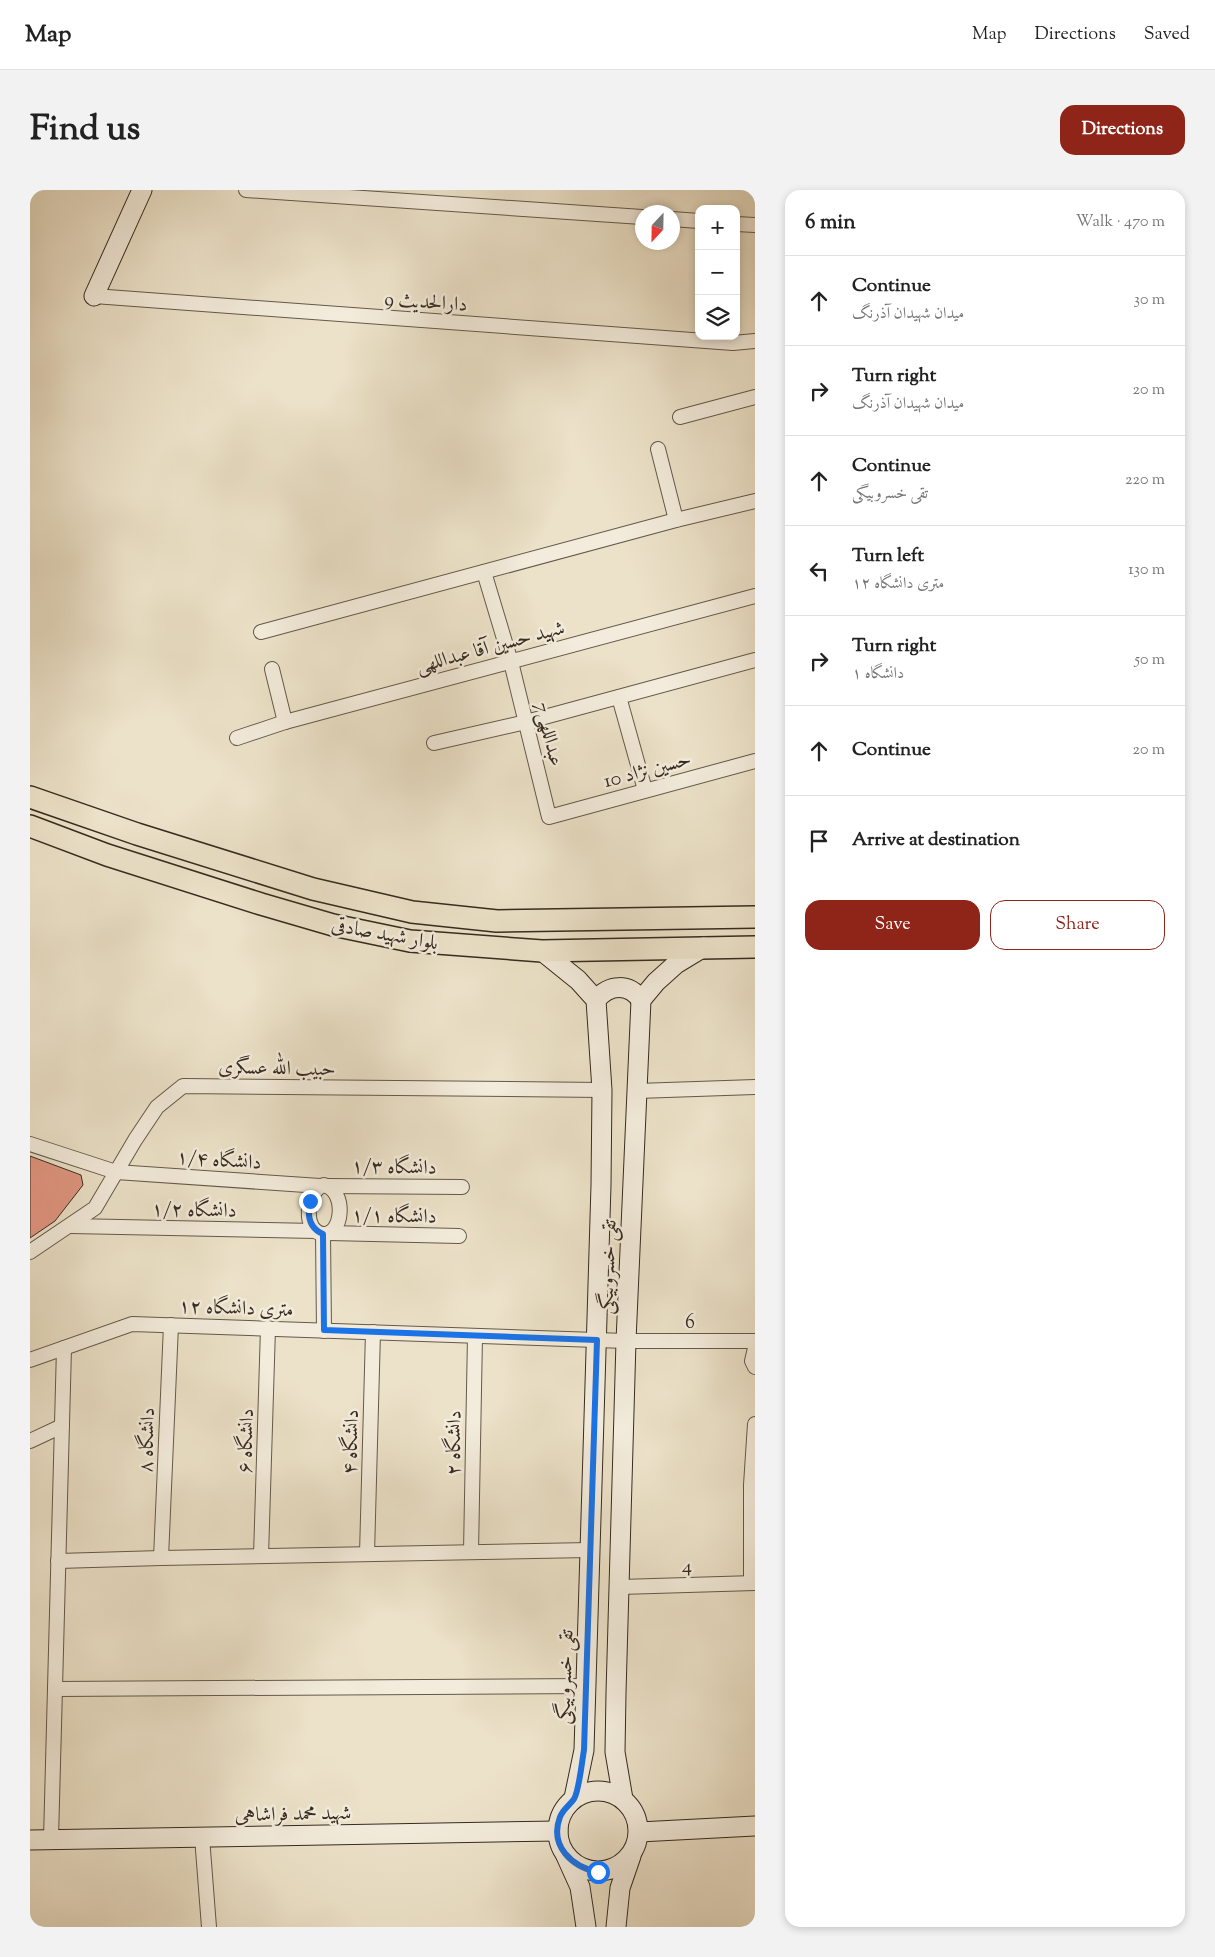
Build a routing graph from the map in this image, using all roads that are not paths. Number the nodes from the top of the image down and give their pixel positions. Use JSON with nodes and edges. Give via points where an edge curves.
{"nodes":[{"id":1,"x":142,"y":190,"type":"edge"},
{"id":2,"x":246,"y":190,"type":"edge"},
{"id":3,"x":305,"y":192,"type":"edge"},
{"id":4,"x":411,"y":196,"type":"edge"},
{"id":5,"x":635,"y":216,"type":"edge"},
{"id":6,"x":680,"y":220,"type":"edge"},
{"id":7,"x":695,"y":221,"type":"edge"},
{"id":8,"x":740,"y":224,"type":"edge"},
{"id":9,"x":755,"y":225,"type":"edge"},
{"id":10,"x":94,"y":296,"type":"joint"},
{"id":11,"x":755,"y":341,"type":"edge"},
{"id":12,"x":755,"y":396,"type":"edge"},
{"id":13,"x":680,"y":417,"type":"dead end"},
{"id":14,"x":658,"y":449,"type":"dead end"},
{"id":15,"x":755,"y":501,"type":"edge"},
{"id":16,"x":676,"y":520,"type":"junction"},
{"id":17,"x":484,"y":572,"type":"junction"},
{"id":18,"x":755,"y":596,"type":"edge"},
{"id":19,"x":261,"y":632,"type":"dead end"},
{"id":20,"x":755,"y":660,"type":"edge"},
{"id":21,"x":511,"y":662,"type":"junction"},
{"id":22,"x":272,"y":669,"type":"dead end"},
{"id":23,"x":619,"y":697,"type":"junction"},
{"id":24,"x":285,"y":722,"type":"junction"},
{"id":25,"x":526,"y":722,"type":"junction"},
{"id":26,"x":237,"y":738,"type":"dead end"},
{"id":27,"x":434,"y":743,"type":"dead end"},
{"id":28,"x":755,"y":761,"type":"edge"},
{"id":29,"x":645,"y":790,"type":"junction"},
{"id":30,"x":30,"y":797,"type":"edge"},
{"id":31,"x":549,"y":817,"type":"joint"},
{"id":32,"x":30,"y":826,"type":"edge"},
{"id":33,"x":755,"y":917,"type":"edge"},
{"id":34,"x":704,"y":947,"type":"junction"},
{"id":35,"x":755,"y":947,"type":"edge"},
{"id":36,"x":542,"y":951,"type":"junction"},
{"id":37,"x":596,"y":1000,"type":"junction"},
{"id":38,"x":641,"y":1000,"type":"junction"},
{"id":39,"x":755,"y":1088,"type":"edge"},
{"id":40,"x":602,"y":1090,"type":"junction"},
{"id":41,"x":637,"y":1091,"type":"junction"},
{"id":42,"x":30,"y":1144,"type":"edge"},
{"id":43,"x":116,"y":1172,"type":"junction"},
{"id":44,"x":323,"y":1186,"type":"junction"},
{"id":45,"x":462,"y":1187,"type":"dead end"},
{"id":46,"x":71,"y":1226,"type":"junction"},
{"id":47,"x":323,"y":1233,"type":"junction"},
{"id":48,"x":459,"y":1236,"type":"dead end"},
{"id":49,"x":30,"y":1252,"type":"edge"},
{"id":50,"x":171,"y":1325,"type":"junction"},
{"id":51,"x":268,"y":1328,"type":"junction"},
{"id":52,"x":324,"y":1330,"type":"junction"},
{"id":53,"x":373,"y":1332,"type":"junction"},
{"id":54,"x":475,"y":1336,"type":"junction"},
{"id":55,"x":597,"y":1340,"type":"junction"},
{"id":56,"x":755,"y":1340,"type":"edge"},
{"id":57,"x":626,"y":1341,"type":"junction"},
{"id":58,"x":64,"y":1348,"type":"junction"},
{"id":59,"x":755,"y":1348,"type":"edge"},
{"id":60,"x":30,"y":1360,"type":"edge"},
{"id":61,"x":755,"y":1367,"type":"edge"},
{"id":62,"x":755,"y":1424,"type":"edge"},
{"id":63,"x":62,"y":1426,"type":"junction"},
{"id":64,"x":30,"y":1441,"type":"edge"},
{"id":65,"x":753,"y":1486,"type":"edge"},
{"id":66,"x":590,"y":1550,"type":"junction"},
{"id":67,"x":471,"y":1552,"type":"junction"},
{"id":68,"x":367,"y":1554,"type":"junction"},
{"id":69,"x":261,"y":1556,"type":"junction"},
{"id":70,"x":161,"y":1558,"type":"junction"},
{"id":71,"x":58,"y":1562,"type":"junction"},
{"id":72,"x":753,"y":1583,"type":"edge"},
{"id":73,"x":620,"y":1587,"type":"junction"},
{"id":74,"x":586,"y":1686,"type":"junction"},
{"id":75,"x":55,"y":1689,"type":"junction"},
{"id":76,"x":574,"y":1798,"type":"junction"},
{"id":77,"x":623,"y":1799,"type":"junction"},
{"id":78,"x":755,"y":1826,"type":"edge"},
{"id":79,"x":558,"y":1831,"type":"junction"},
{"id":80,"x":639,"y":1832,"type":"junction"},
{"id":81,"x":202,"y":1836,"type":"junction"},
{"id":82,"x":51,"y":1839,"type":"junction"},
{"id":83,"x":30,"y":1840,"type":"edge"},
{"id":84,"x":565,"y":1855,"type":"junction"},
{"id":85,"x":631,"y":1856,"type":"junction"},
{"id":86,"x":209,"y":1927,"type":"edge"},
{"id":87,"x":586,"y":1927,"type":"edge"},
{"id":88,"x":616,"y":1927,"type":"edge"}],
"edges":[{"from":1,"to":10,"type":"main road"},
{"from":2,"to":3,"type":"street"},
{"from":3,"to":4,"type":"street"},
{"from":4,"to":5,"type":"street"},
{"from":6,"to":7,"type":"street"},
{"from":8,"to":9,"type":"street"},
{"from":10,"to":11,"type":"street","name":"دارالحدیث 9","via":[[733,343]]},
{"from":12,"to":13,"type":"street"},
{"from":14,"to":16,"type":"street"},
{"from":15,"to":16,"type":"street"},
{"from":16,"to":17,"type":"street"},
{"from":17,"to":19,"type":"street"},
{"from":17,"to":21,"type":"street","name":"عبداللهی7"},
{"from":18,"to":21,"type":"street","name":"شهید حسین آقا عبداللهی"},
{"from":20,"to":23,"type":"street"},
{"from":21,"to":24,"type":"street","name":"شهید حسین آقا عبداللهی"},
{"from":21,"to":25,"type":"street","name":"عبداللهی7"},
{"from":22,"to":24,"type":"street"},
{"from":23,"to":25,"type":"street"},
{"from":23,"to":29,"type":"street"},
{"from":24,"to":26,"type":"street","name":"شهید حسین آقا عبداللهی"},
{"from":25,"to":27,"type":"street"},
{"from":25,"to":31,"type":"street","name":"عبداللهی7"},
{"from":28,"to":29,"type":"street","name":"حسین نژاد 10"},
{"from":29,"to":31,"type":"street","name":"حسین نژاد 10"},
{"from":30,"to":33,"type":"main road","name":"بلوار شهید صادقی","via":[[313,889],[412,912],[496,921]]},
{"from":32,"to":36,"type":"main road","name":"بلوار شهید صادقی","via":[[107,855],[333,924],[410,941]]},
{"from":34,"to":35,"type":"main road","name":"بلوار شهید صادقی"},
{"from":34,"to":36,"type":"main road","name":"بلوار شهید صادقی"},
{"from":34,"to":38,"type":"main road","via":[[676,964]]},
{"from":36,"to":37,"type":"main road","via":[[578,980]]},
{"from":37,"to":38,"type":"main road","via":[[606,990],[619,987],[632,990]]},
{"from":37,"to":40,"type":"main road","name":"تقی خسروبیگی"},
{"from":38,"to":41,"type":"main road","name":"تقی خسروبیگی"},
{"from":39,"to":41,"type":"street"},
{"from":40,"to":43,"type":"street","name":"حبیب الله عسگری","via":[[183,1086],[157,1107]]},
{"from":40,"to":55,"type":"main road","name":"تقی خسروبیگی"},
{"from":41,"to":57,"type":"main road","name":"تقی خسروبیگی"},
{"from":42,"to":43,"type":"street","name":"دانشگاه ۱/۴"},
{"from":43,"to":44,"type":"street","name":"دانشگاه ۱/۴"},
{"from":43,"to":46,"type":"street","name":"حبیب الله عسگری","via":[[95,1208]]},
{"from":44,"to":45,"type":"street","name":"دانشگاه ۱/۳"},
{"from":44,"to":47,"type":"street","via":[[312,1196],[308,1213],[309,1220]]},
{"from":44,"to":47,"type":"street","via":[[332,1189],[340,1204],[337,1223]]},
{"from":46,"to":47,"type":"street","name":"دانشگاه ۱/۲"},
{"from":46,"to":49,"type":"street","name":"حبیب الله عسگری"},
{"from":47,"to":48,"type":"street","name":"دانشگاه ۱/۱"},
{"from":47,"to":52,"type":"street"},
{"from":50,"to":51,"type":"street","name":"۱۲ متری دانشگاه"},
{"from":50,"to":58,"type":"street","name":"۱۲ متری دانشگاه","via":[[132,1324]]},
{"from":50,"to":70,"type":"street","name":"دانشگاه ۸"},
{"from":51,"to":52,"type":"street","name":"۱۲ متری دانشگاه"},
{"from":51,"to":69,"type":"street","name":"دانشگاه ۶"},
{"from":52,"to":53,"type":"street","name":"۱۲ متری دانشگاه"},
{"from":53,"to":54,"type":"street","name":"۱۲ متری دانشگاه"},
{"from":53,"to":68,"type":"street","name":"دانشگاه ۴"},
{"from":54,"to":55,"type":"street","name":"۱۲ متری دانشگاه"},
{"from":54,"to":67,"type":"street","name":"دانشگاه ۲"},
{"from":55,"to":57,"type":"street","name":"6"},
{"from":55,"to":66,"type":"main road","name":"تقی خسروبیگی"},
{"from":56,"to":57,"type":"street","name":"6"},
{"from":57,"to":73,"type":"main road","name":"تقی خسروبیگی"},
{"from":58,"to":60,"type":"street","name":"۱۲ متری دانشگاه"},
{"from":58,"to":63,"type":"street"},
{"from":59,"to":61,"type":"street","via":[[752,1361]]},
{"from":62,"to":65,"type":"street"},
{"from":63,"to":64,"type":"street"},
{"from":63,"to":71,"type":"street"},
{"from":65,"to":72,"type":"street"},
{"from":66,"to":67,"type":"street"},
{"from":66,"to":74,"type":"main road","name":"تقی خسروبیگی"},
{"from":67,"to":68,"type":"street"},
{"from":68,"to":69,"type":"street"},
{"from":69,"to":70,"type":"street"},
{"from":70,"to":71,"type":"street"},
{"from":71,"to":75,"type":"street"},
{"from":72,"to":73,"type":"street","name":"4"},
{"from":73,"to":77,"type":"main road","name":"تقی خسروبیگی","via":[[615,1752]]},
{"from":74,"to":75,"type":"street"},
{"from":74,"to":76,"type":"main road","name":"تقی خسروبیگی","via":[[584,1750]]},
{"from":75,"to":82,"type":"street"},
{"from":76,"to":77,"type":"main road","via":[[598,1790]]},
{"from":76,"to":79,"type":"main road","via":[[565,1807]]},
{"from":77,"to":80,"type":"main road","via":[[632,1808]]},
{"from":78,"to":80,"type":"main road"},
{"from":79,"to":81,"type":"main road","name":"شهید محمد فراشاهی"},
{"from":79,"to":84,"type":"main road"},
{"from":80,"to":85,"type":"main road"},
{"from":81,"to":82,"type":"main road","name":"شهید محمد فراشاهی"},
{"from":81,"to":86,"type":"street"},
{"from":82,"to":83,"type":"main road","name":"شهید محمد فراشاهی"},
{"from":84,"to":85,"type":"main road","via":[[585,1870],[598,1872],[616,1867]]},
{"from":84,"to":87,"type":"main road","via":[[580,1886]]},
{"from":85,"to":88,"type":"main road","via":[[620,1888]]}]}
